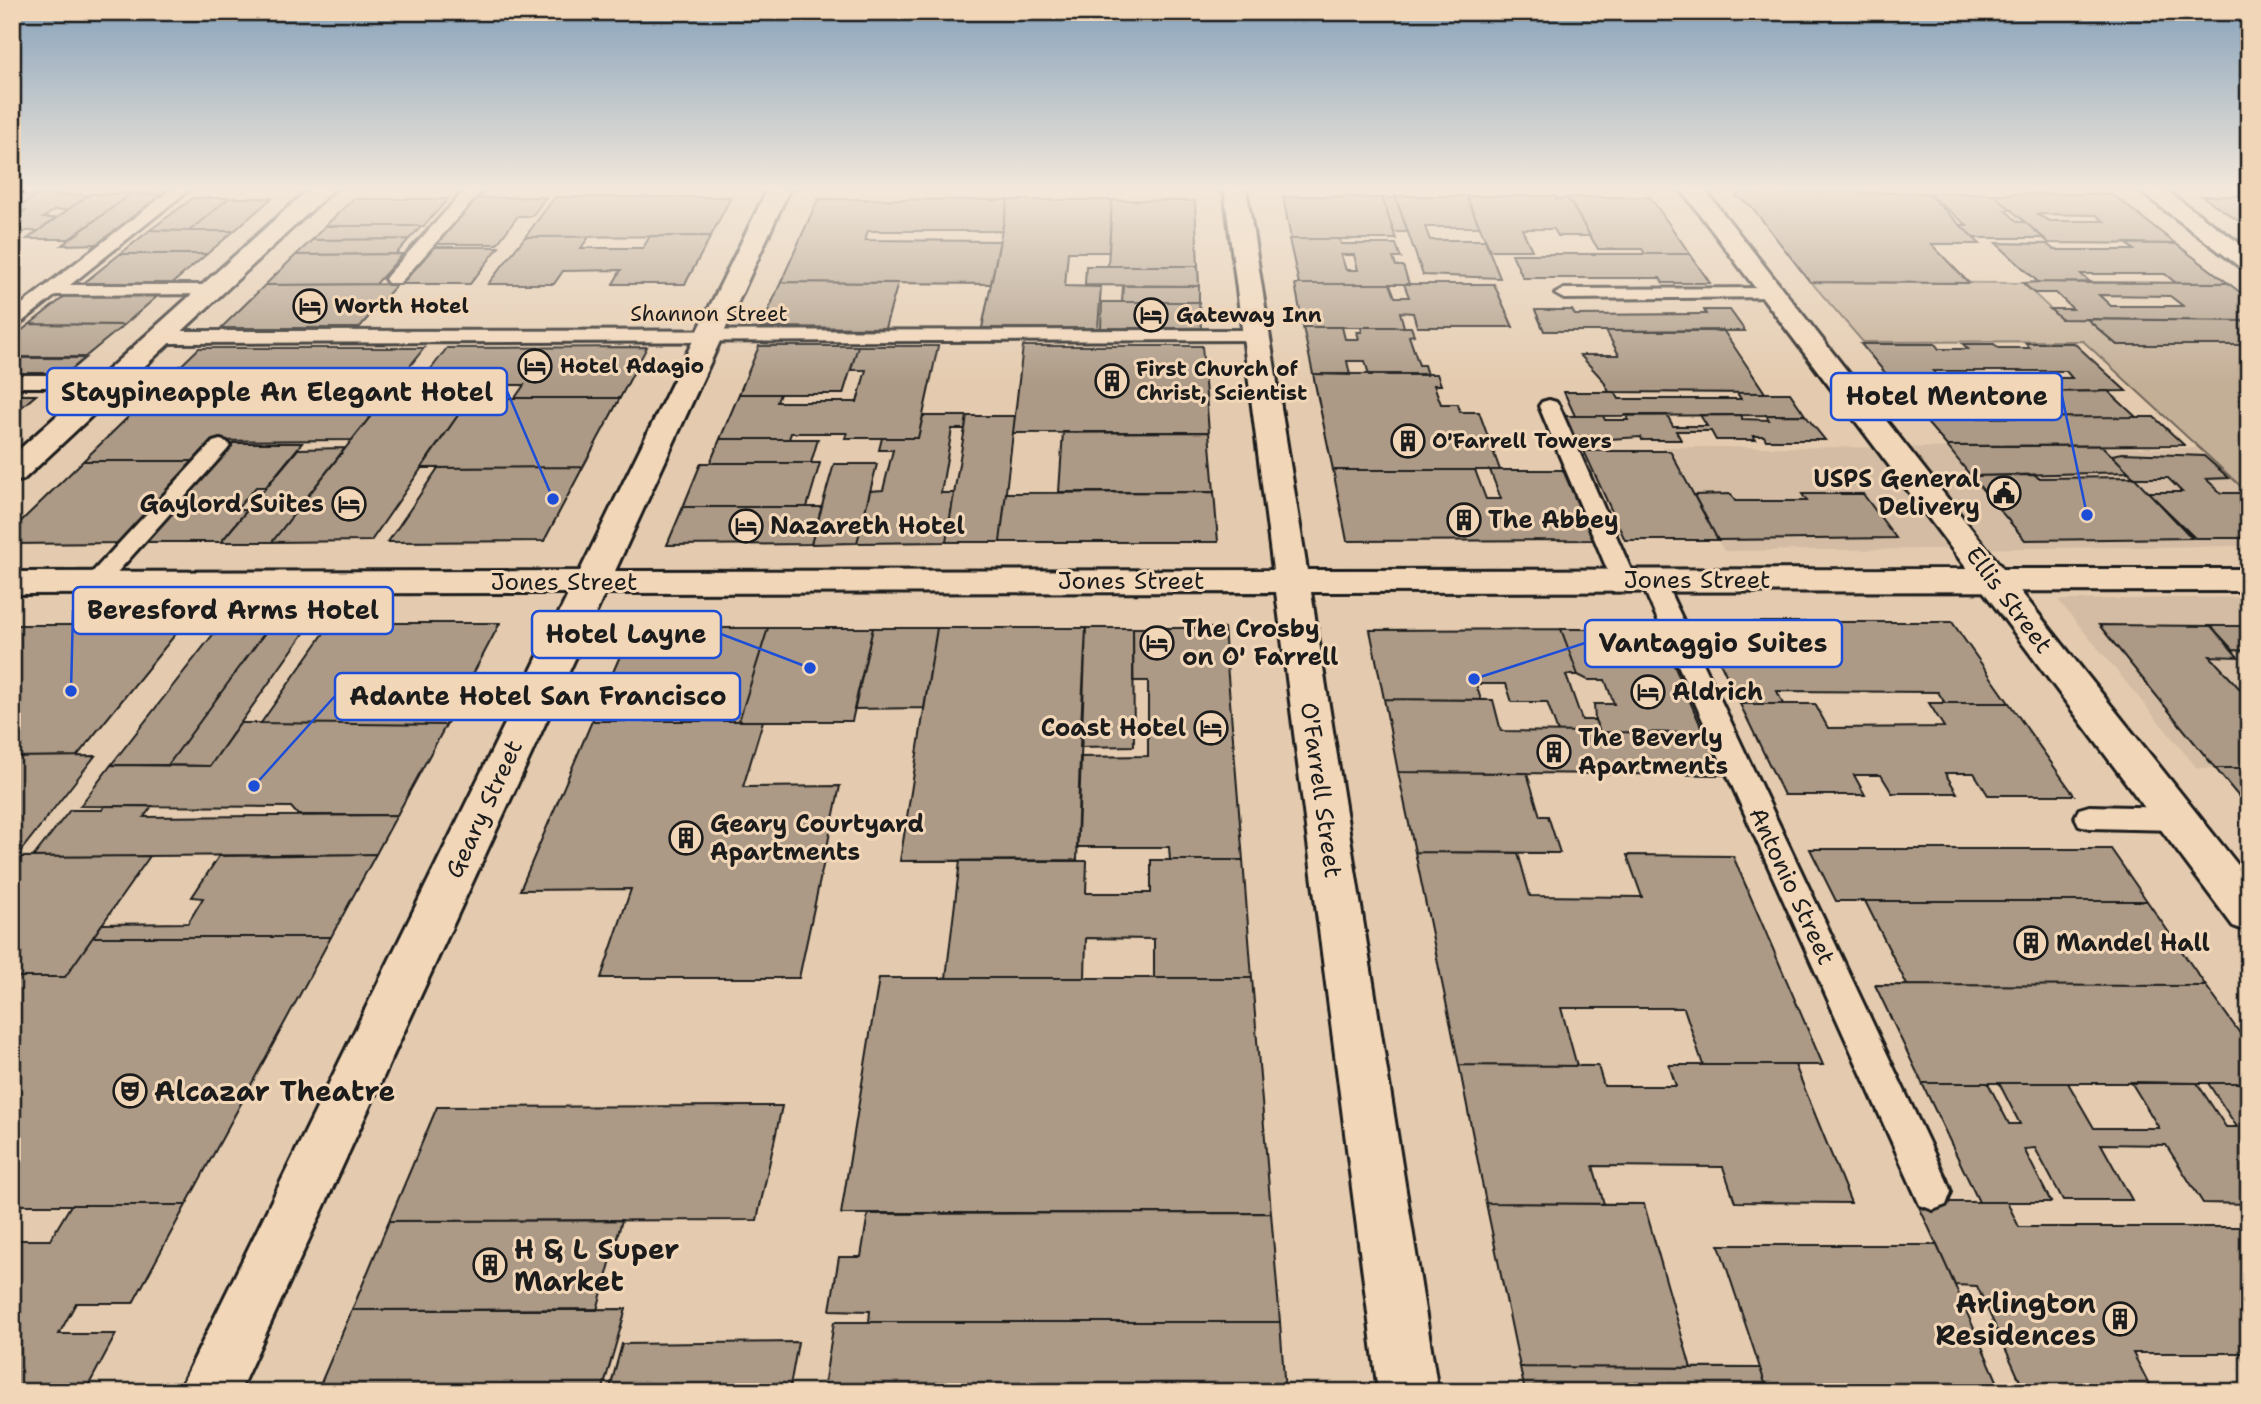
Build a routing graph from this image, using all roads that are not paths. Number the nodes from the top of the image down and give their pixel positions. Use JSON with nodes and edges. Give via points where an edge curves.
{"nodes":[{"id":1,"x":99,"y":254,"type":"edge"},
{"id":2,"x":252,"y":254,"type":"edge"},
{"id":3,"x":417,"y":254,"type":"edge"},
{"id":4,"x":748,"y":254,"type":"edge"},
{"id":5,"x":1244,"y":254,"type":"edge"},
{"id":6,"x":1743,"y":254,"type":"edge"},
{"id":7,"x":394,"y":279,"type":"dead end"},
{"id":8,"x":52,"y":290,"type":"junction"},
{"id":9,"x":212,"y":290,"type":"junction"},
{"id":10,"x":1774,"y":293,"type":"junction"},
{"id":11,"x":1564,"y":294,"type":"dead end"},
{"id":12,"x":12,"y":321,"type":"edge"},
{"id":13,"x":1256,"y":336,"type":"junction"},
{"id":14,"x":162,"y":337,"type":"junction"},
{"id":15,"x":709,"y":337,"type":"junction"},
{"id":16,"x":12,"y":381,"type":"edge"},
{"id":17,"x":113,"y":381,"type":"junction"},
{"id":18,"x":1549,"y":406,"type":"dead end"},
{"id":19,"x":220,"y":446,"type":"dead end"},
{"id":20,"x":12,"y":473,"type":"edge"},
{"id":21,"x":1993,"y":580,"type":"junction"},
{"id":22,"x":2249,"y":580,"type":"edge"},
{"id":23,"x":1291,"y":581,"type":"junction"},
{"id":24,"x":1638,"y":581,"type":"junction"},
{"id":25,"x":592,"y":582,"type":"junction"},
{"id":26,"x":12,"y":583,"type":"edge"},
{"id":27,"x":94,"y":583,"type":"junction"},
{"id":28,"x":2089,"y":817,"type":"dead end"},
{"id":29,"x":2176,"y":819,"type":"junction"},
{"id":30,"x":2249,"y":913,"type":"edge"},
{"id":31,"x":1933,"y":1192,"type":"dead end"},
{"id":32,"x":208,"y":1392,"type":"edge"},
{"id":33,"x":1408,"y":1392,"type":"edge"}],
"edges":[{"from":1,"to":8,"type":"lane"},
{"from":2,"to":9,"type":"main road"},
{"from":3,"to":7,"type":"lane"},
{"from":4,"to":15,"type":"main road","name":"Geary Street"},
{"from":5,"to":13,"type":"main road","name":"O'Farrell Street"},
{"from":6,"to":10,"type":"main road","name":"Ellis Street"},
{"from":8,"to":9,"type":"lane"},
{"from":8,"to":12,"type":"lane"},
{"from":9,"to":14,"type":"main road"},
{"from":10,"to":11,"type":"lane"},
{"from":10,"to":21,"type":"main road","name":"Ellis Street"},
{"from":13,"to":15,"type":"lane","name":"Shannon Street"},
{"from":13,"to":23,"type":"main road","name":"O'Farrell Street"},
{"from":14,"to":15,"type":"lane","name":"Shannon Street"},
{"from":14,"to":17,"type":"main road"},
{"from":15,"to":25,"type":"main road","name":"Geary Street"},
{"from":16,"to":17,"type":"lane"},
{"from":17,"to":20,"type":"main road"},
{"from":18,"to":24,"type":"lane","name":"Antonio Street"},
{"from":19,"to":27,"type":"lane"},
{"from":21,"to":22,"type":"main road","name":"Jones Street"},
{"from":21,"to":24,"type":"main road","name":"Jones Street"},
{"from":21,"to":29,"type":"main road","name":"Ellis Street"},
{"from":23,"to":24,"type":"main road","name":"Jones Street"},
{"from":23,"to":25,"type":"main road","name":"Jones Street"},
{"from":23,"to":33,"type":"main road","name":"O'Farrell Street"},
{"from":24,"to":31,"type":"lane","name":"Antonio Street"},
{"from":25,"to":27,"type":"main road","name":"Jones Street"},
{"from":25,"to":32,"type":"main road","name":"Geary Street"},
{"from":26,"to":27,"type":"main road","name":"Jones Street"},
{"from":28,"to":29,"type":"lane"},
{"from":29,"to":30,"type":"main road","name":"Ellis Street"}]}
